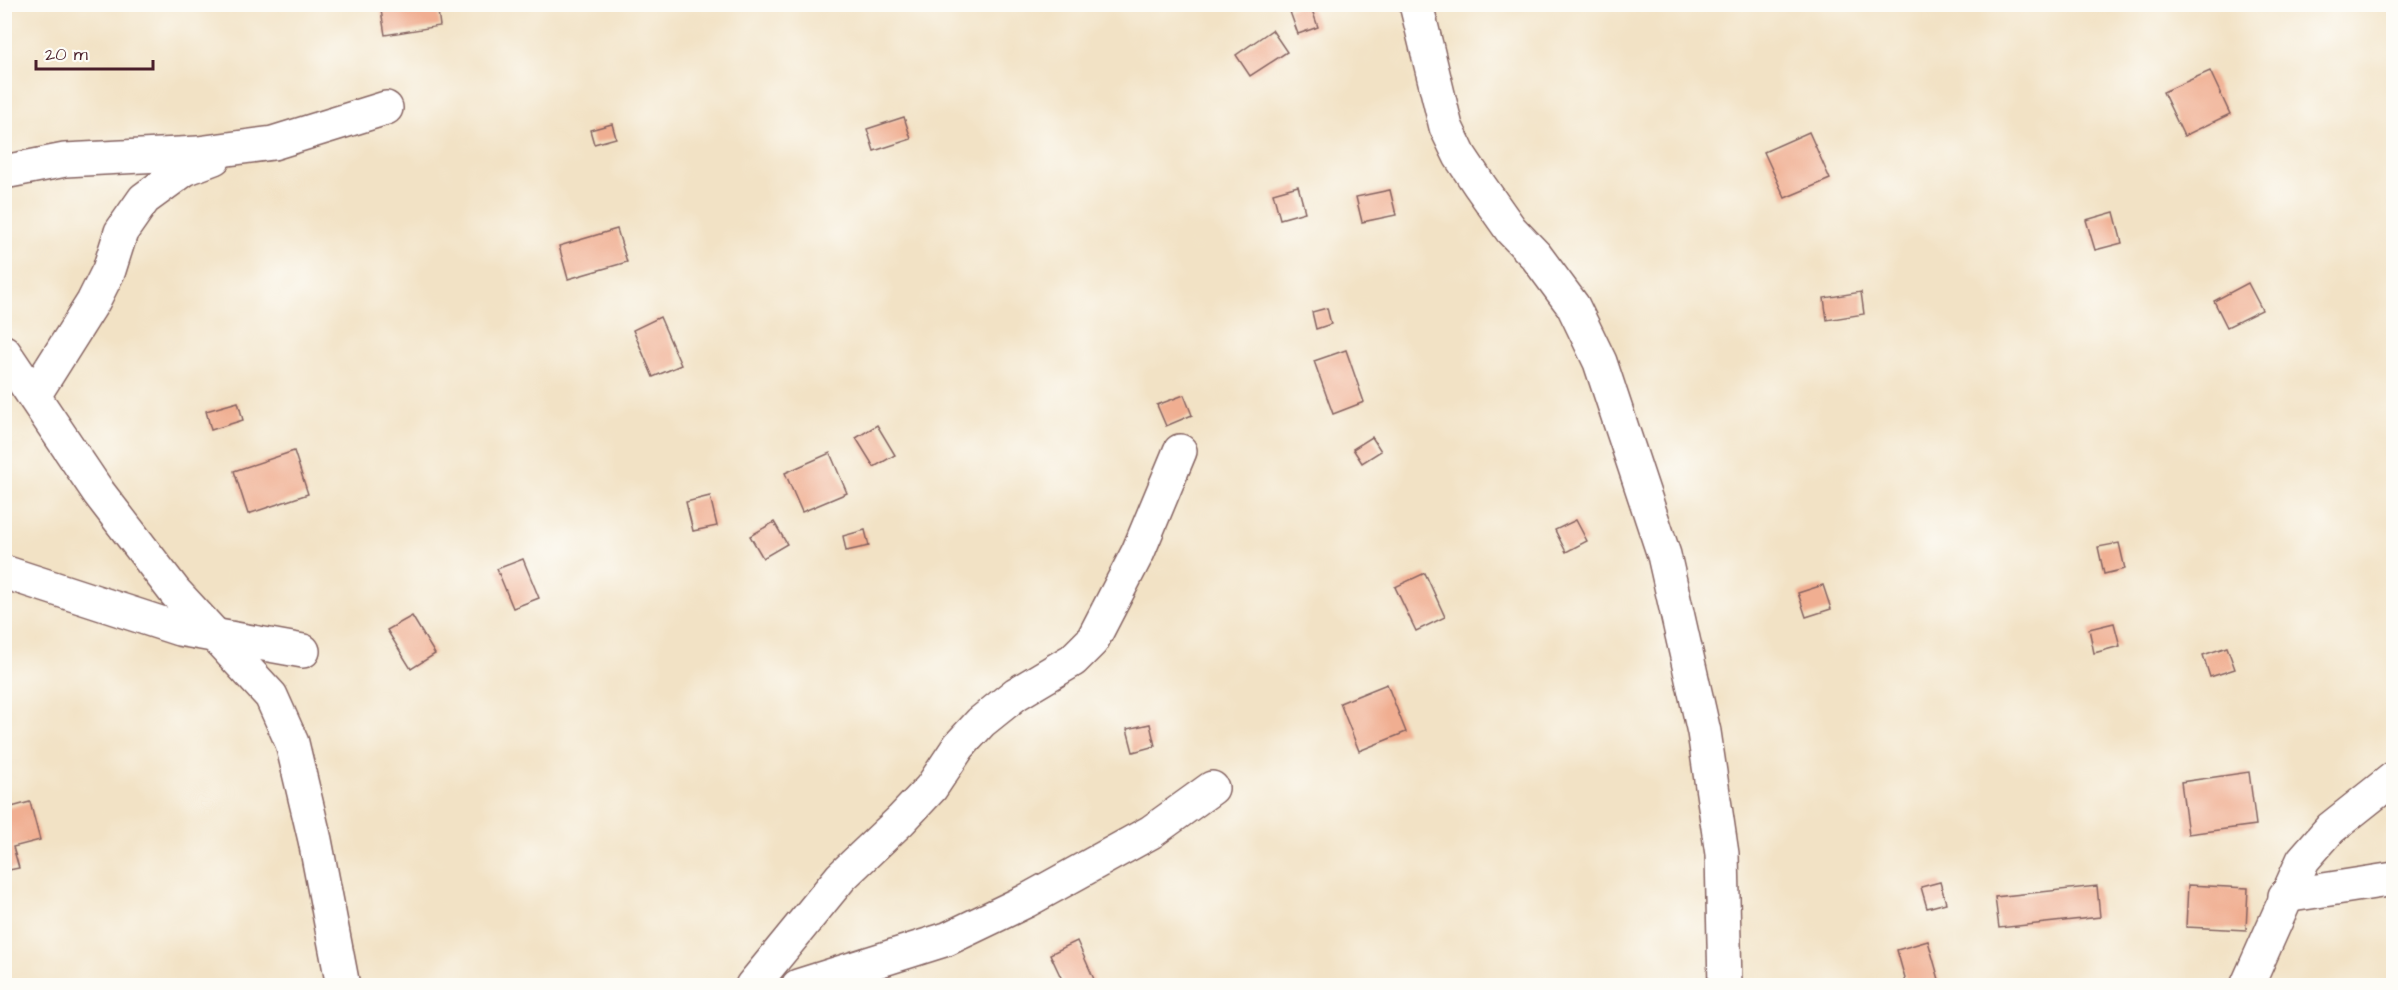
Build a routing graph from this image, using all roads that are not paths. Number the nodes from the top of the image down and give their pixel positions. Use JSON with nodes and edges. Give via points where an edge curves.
{"nodes":[{"id":1,"x":1416,"y":4,"type":"edge"},
{"id":2,"x":386,"y":108,"type":"dead end"},
{"id":3,"x":241,"y":147,"type":"junction"},
{"id":4,"x":4,"y":172,"type":"edge"},
{"id":5,"x":4,"y":352,"type":"edge"},
{"id":6,"x":35,"y":394,"type":"junction"},
{"id":7,"x":1180,"y":451,"type":"dead end"},
{"id":8,"x":4,"y":572,"type":"edge"},
{"id":9,"x":215,"y":636,"type":"junction"},
{"id":10,"x":303,"y":651,"type":"dead end"},
{"id":11,"x":2394,"y":778,"type":"edge"},
{"id":12,"x":1212,"y":788,"type":"dead end"},
{"id":13,"x":2394,"y":879,"type":"edge"},
{"id":14,"x":2285,"y":896,"type":"junction"},
{"id":15,"x":342,"y":986,"type":"edge"},
{"id":16,"x":752,"y":986,"type":"edge"},
{"id":17,"x":798,"y":986,"type":"edge"},
{"id":18,"x":1725,"y":986,"type":"edge"},
{"id":19,"x":2247,"y":986,"type":"edge"}],
"edges":[{"from":1,"to":18,"type":"street","via":[[1446,126],[1460,156],[1511,230],[1573,306],[1600,362],[1664,555],[1704,732],[1722,854]]},
{"from":2,"to":3,"type":"street","via":[[273,142]]},
{"from":3,"to":4,"type":"street","via":[[65,160]]},
{"from":3,"to":6,"type":"street","via":[[185,169],[144,199],[121,232],[93,302]]},
{"from":5,"to":6,"type":"street"},
{"from":6,"to":9,"type":"street","via":[[99,493],[175,592]]},
{"from":7,"to":16,"type":"street","via":[[1138,552],[1092,641],[1073,660],[1016,693],[981,722],[958,746],[931,788],[841,877]]},
{"from":8,"to":9,"type":"street","via":[[179,629]]},
{"from":9,"to":10,"type":"street"},
{"from":9,"to":15,"type":"street","via":[[271,696],[292,743]]},
{"from":11,"to":14,"type":"street","via":[[2331,828],[2302,860]]},
{"from":12,"to":17,"type":"street","via":[[1151,832],[1026,901],[947,939]]},
{"from":13,"to":14,"type":"street"},
{"from":14,"to":19,"type":"street"}]}
